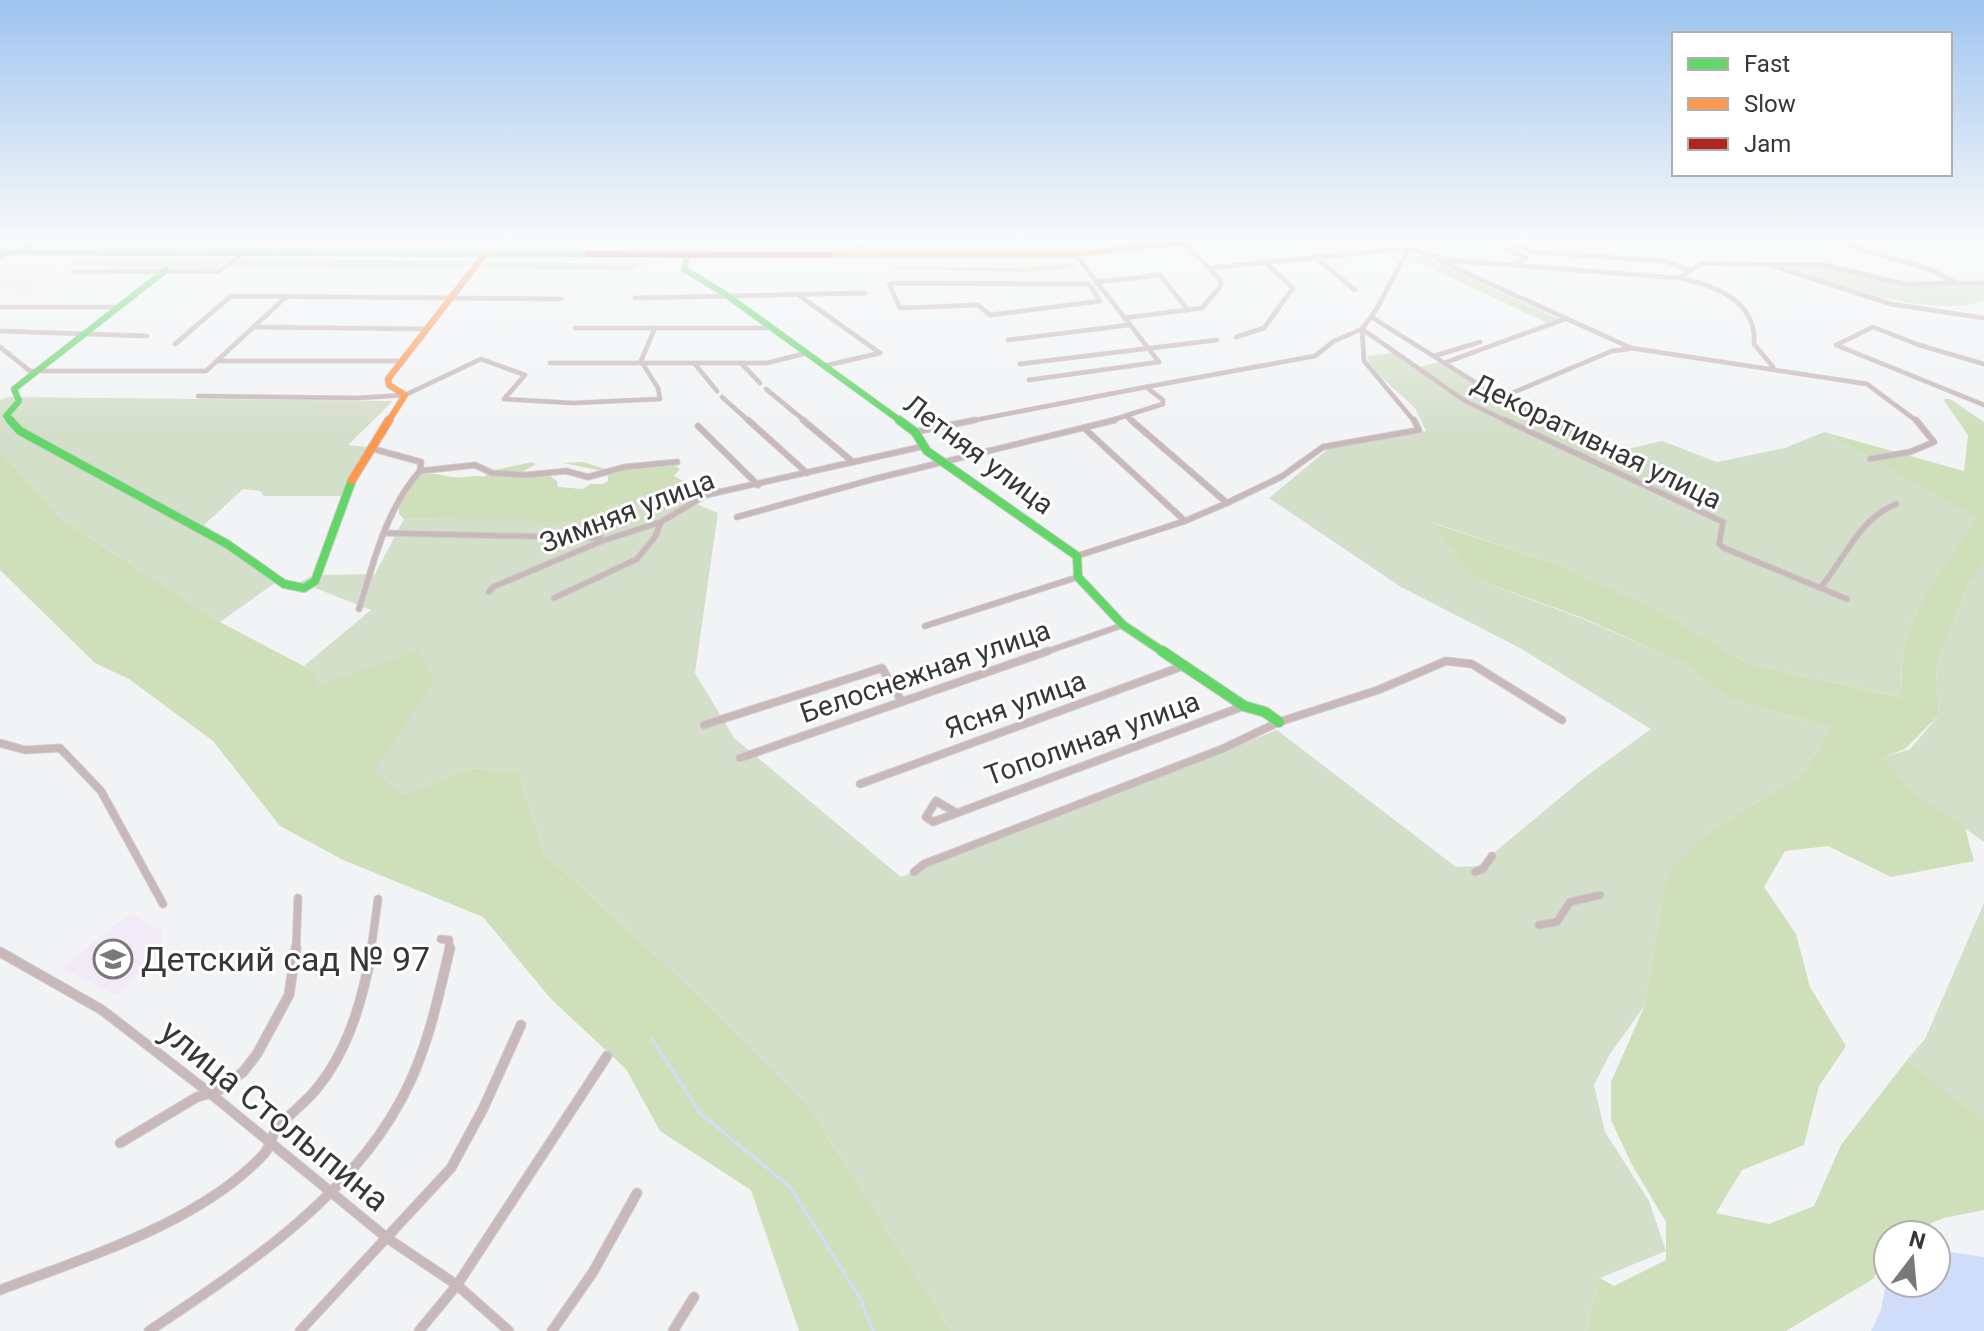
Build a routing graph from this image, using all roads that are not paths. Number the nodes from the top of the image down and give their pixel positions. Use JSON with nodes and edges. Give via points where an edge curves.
{"nodes":[{"id":1,"x":122,"y":304,"type":"edge"},
{"id":2,"x":222,"y":304,"type":"edge"},
{"id":3,"x":279,"y":304,"type":"edge"},
{"id":4,"x":444,"y":304,"type":"edge"},
{"id":5,"x":738,"y":304,"type":"edge"},
{"id":6,"x":811,"y":304,"type":"edge"},
{"id":7,"x":898,"y":304,"type":"edge"},
{"id":8,"x":1076,"y":304,"type":"edge"},
{"id":9,"x":1114,"y":304,"type":"edge"},
{"id":10,"x":1183,"y":304,"type":"edge"},
{"id":11,"x":1205,"y":304,"type":"edge"},
{"id":12,"x":1281,"y":304,"type":"edge"},
{"id":13,"x":1378,"y":304,"type":"edge"},
{"id":14,"x":1533,"y":304,"type":"edge"},
{"id":15,"x":1739,"y":304,"type":"edge"},
{"id":16,"x":1892,"y":304,"type":"edge"},
{"id":17,"x":0,"y":307,"type":"edge"},
{"id":18,"x":118,"y":307,"type":"junction"},
{"id":19,"x":1188,"y":310,"type":"junction"},
{"id":20,"x":1124,"y":318,"type":"junction"},
{"id":21,"x":1373,"y":318,"type":"junction"},
{"id":22,"x":1984,"y":318,"type":"edge"},
{"id":23,"x":1565,"y":319,"type":"junction"},
{"id":24,"x":1129,"y":325,"type":"junction"},
{"id":25,"x":255,"y":327,"type":"junction"},
{"id":26,"x":575,"y":328,"type":"dead end"},
{"id":27,"x":655,"y":328,"type":"junction"},
{"id":28,"x":769,"y":328,"type":"junction"},
{"id":29,"x":425,"y":329,"type":"junction"},
{"id":30,"x":1362,"y":329,"type":"junction"},
{"id":31,"x":0,"y":331,"type":"edge"},
{"id":32,"x":82,"y":335,"type":"junction"},
{"id":33,"x":147,"y":336,"type":"dead end"},
{"id":34,"x":1236,"y":337,"type":"dead end"},
{"id":35,"x":1008,"y":340,"type":"dead end"},
{"id":36,"x":1217,"y":340,"type":"dead end"},
{"id":37,"x":1480,"y":342,"type":"dead end"},
{"id":38,"x":175,"y":344,"type":"dead end"},
{"id":39,"x":1147,"y":346,"type":"junction"},
{"id":40,"x":0,"y":347,"type":"edge"},
{"id":41,"x":1631,"y":348,"type":"junction"},
{"id":42,"x":807,"y":353,"type":"junction"},
{"id":43,"x":1433,"y":356,"type":"junction"},
{"id":44,"x":217,"y":361,"type":"junction"},
{"id":45,"x":399,"y":361,"type":"junction"},
{"id":46,"x":641,"y":361,"type":"junction"},
{"id":47,"x":693,"y":362,"type":"junction"},
{"id":48,"x":550,"y":363,"type":"dead end"},
{"id":49,"x":741,"y":363,"type":"junction"},
{"id":50,"x":1444,"y":363,"type":"junction"},
{"id":51,"x":1020,"y":364,"type":"dead end"},
{"id":52,"x":1984,"y":364,"type":"edge"},
{"id":53,"x":821,"y":366,"type":"junction"},
{"id":54,"x":1773,"y":367,"type":"junction"},
{"id":55,"x":37,"y":371,"type":"junction"},
{"id":56,"x":1029,"y":380,"type":"dead end"},
{"id":57,"x":760,"y":383,"type":"dead end"},
{"id":58,"x":1146,"y":387,"type":"junction"},
{"id":59,"x":766,"y":389,"type":"dead end"},
{"id":60,"x":717,"y":391,"type":"dead end"},
{"id":61,"x":405,"y":395,"type":"junction"},
{"id":62,"x":198,"y":396,"type":"dead end"},
{"id":63,"x":722,"y":397,"type":"dead end"},
{"id":64,"x":1500,"y":398,"type":"junction"},
{"id":65,"x":1984,"y":405,"type":"edge"},
{"id":66,"x":1127,"y":417,"type":"junction"},
{"id":67,"x":698,"y":426,"type":"dead end"},
{"id":68,"x":1084,"y":428,"type":"junction"},
{"id":69,"x":915,"y":432,"type":"junction"},
{"id":70,"x":925,"y":446,"type":"junction"},
{"id":71,"x":370,"y":448,"type":"junction"},
{"id":72,"x":1610,"y":452,"type":"dead end"},
{"id":73,"x":1870,"y":459,"type":"dead end"},
{"id":74,"x":677,"y":462,"type":"dead end"},
{"id":75,"x":853,"y":462,"type":"junction"},
{"id":76,"x":944,"y":463,"type":"junction"},
{"id":77,"x":420,"y":471,"type":"junction"},
{"id":78,"x":807,"y":473,"type":"junction"},
{"id":79,"x":758,"y":485,"type":"junction"},
{"id":80,"x":1227,"y":503,"type":"junction"},
{"id":81,"x":1896,"y":504,"type":"dead end"},
{"id":82,"x":737,"y":517,"type":"dead end"},
{"id":83,"x":1185,"y":521,"type":"junction"},
{"id":84,"x":661,"y":522,"type":"junction"},
{"id":85,"x":385,"y":533,"type":"junction"},
{"id":86,"x":602,"y":541,"type":"junction"},
{"id":87,"x":1077,"y":556,"type":"junction"},
{"id":88,"x":1078,"y":577,"type":"junction"},
{"id":89,"x":1821,"y":587,"type":"junction"},
{"id":90,"x":489,"y":592,"type":"dead end"},
{"id":91,"x":554,"y":598,"type":"dead end"},
{"id":92,"x":1847,"y":599,"type":"dead end"},
{"id":93,"x":359,"y":609,"type":"dead end"},
{"id":94,"x":1123,"y":625,"type":"junction"},
{"id":95,"x":925,"y":626,"type":"dead end"},
{"id":96,"x":1186,"y":665,"type":"junction"},
{"id":97,"x":902,"y":702,"type":"junction"},
{"id":98,"x":1244,"y":706,"type":"junction"},
{"id":99,"x":1562,"y":720,"type":"dead end"},
{"id":100,"x":1279,"y":722,"type":"junction"},
{"id":101,"x":704,"y":725,"type":"dead end"},
{"id":102,"x":0,"y":743,"type":"edge"},
{"id":103,"x":740,"y":758,"type":"dead end"},
{"id":104,"x":860,"y":784,"type":"dead end"},
{"id":105,"x":955,"y":812,"type":"dead end"},
{"id":106,"x":1492,"y":856,"type":"dead end"},
{"id":107,"x":914,"y":872,"type":"dead end"},
{"id":108,"x":1475,"y":872,"type":"dead end"},
{"id":109,"x":1600,"y":895,"type":"dead end"},
{"id":110,"x":298,"y":898,"type":"dead end"},
{"id":111,"x":378,"y":899,"type":"dead end"},
{"id":112,"x":163,"y":904,"type":"dead end"},
{"id":113,"x":1539,"y":925,"type":"dead end"},
{"id":114,"x":441,"y":939,"type":"dead end"},
{"id":115,"x":0,"y":952,"type":"edge"},
{"id":116,"x":521,"y":1025,"type":"dead end"},
{"id":117,"x":607,"y":1056,"type":"dead end"},
{"id":118,"x":211,"y":1094,"type":"junction"},
{"id":119,"x":120,"y":1143,"type":"dead end"},
{"id":120,"x":270,"y":1144,"type":"junction"},
{"id":121,"x":329,"y":1190,"type":"junction"},
{"id":122,"x":637,"y":1193,"type":"dead end"},
{"id":123,"x":387,"y":1238,"type":"junction"},
{"id":124,"x":457,"y":1285,"type":"junction"},
{"id":125,"x":0,"y":1290,"type":"edge"},
{"id":126,"x":694,"y":1297,"type":"dead end"},
{"id":127,"x":149,"y":1331,"type":"edge"},
{"id":128,"x":300,"y":1331,"type":"edge"},
{"id":129,"x":419,"y":1331,"type":"edge"},
{"id":130,"x":509,"y":1331,"type":"edge"},
{"id":131,"x":552,"y":1331,"type":"edge"},
{"id":132,"x":673,"y":1331,"type":"edge"}],
"edges":[{"from":1,"to":18,"type":"street"},
{"from":2,"to":38,"type":"street"},
{"from":3,"to":25,"type":"street"},
{"from":4,"to":29,"type":"street"},
{"from":5,"to":28,"type":"street","name":"Летняя улица"},
{"from":6,"to":53,"type":"street","via":[[880,353]]},
{"from":7,"to":8,"type":"street","via":[[978,305],[990,315]]},
{"from":9,"to":20,"type":"street"},
{"from":10,"to":19,"type":"street"},
{"from":11,"to":19,"type":"street"},
{"from":12,"to":34,"type":"street","via":[[1264,328]]},
{"from":13,"to":21,"type":"street"},
{"from":14,"to":23,"type":"street"},
{"from":15,"to":54,"type":"street","via":[[1755,331],[1754,344]]},
{"from":16,"to":22,"type":"street"},
{"from":17,"to":18,"type":"street"},
{"from":18,"to":32,"type":"street"},
{"from":19,"to":20,"type":"street"},
{"from":20,"to":24,"type":"street"},
{"from":21,"to":30,"type":"street"},
{"from":21,"to":43,"type":"street"},
{"from":23,"to":41,"type":"street"},
{"from":23,"to":50,"type":"street"},
{"from":24,"to":35,"type":"street"},
{"from":24,"to":39,"type":"street"},
{"from":25,"to":29,"type":"street"},
{"from":25,"to":44,"type":"street"},
{"from":26,"to":27,"type":"street"},
{"from":27,"to":28,"type":"street"},
{"from":27,"to":46,"type":"street"},
{"from":28,"to":42,"type":"street","name":"Летняя улица"},
{"from":29,"to":45,"type":"street"},
{"from":30,"to":58,"type":"street","via":[[1315,356]]},
{"from":30,"to":80,"type":"street","via":[[1358,348],[1363,366],[1411,411],[1419,430],[1323,447],[1281,477]]},
{"from":30,"to":89,"type":"street","name":"Декоративная улица","via":[[1465,401],[1723,522],[1719,544],[1724,548]]},
{"from":31,"to":32,"type":"street"},
{"from":32,"to":33,"type":"street"},
{"from":32,"to":55,"type":"street"},
{"from":36,"to":39,"type":"street"},
{"from":37,"to":43,"type":"street"},
{"from":39,"to":51,"type":"street"},
{"from":39,"to":56,"type":"street","via":[[1159,362]]},
{"from":40,"to":55,"type":"street"},
{"from":41,"to":54,"type":"street"},
{"from":41,"to":64,"type":"street"},
{"from":42,"to":49,"type":"street","via":[[778,362]]},
{"from":42,"to":53,"type":"street","name":"Летняя улица"},
{"from":43,"to":50,"type":"street"},
{"from":44,"to":45,"type":"street"},
{"from":44,"to":55,"type":"street","via":[[206,371]]},
{"from":45,"to":61,"type":"street","via":[[389,385]]},
{"from":46,"to":47,"type":"street"},
{"from":46,"to":48,"type":"street"},
{"from":46,"to":61,"type":"street","via":[[660,399],[504,399],[523,373],[481,359]]},
{"from":47,"to":49,"type":"street"},
{"from":47,"to":60,"type":"street"},
{"from":49,"to":57,"type":"street"},
{"from":50,"to":64,"type":"street"},
{"from":52,"to":65,"type":"street","via":[[1873,327],[1836,345]]},
{"from":53,"to":69,"type":"street","name":"Летняя улица"},
{"from":54,"to":73,"type":"street","via":[[1867,384],[1933,437],[1934,442],[1910,452]]},
{"from":55,"to":71,"type":"street","via":[[14,389],[19,401],[6,416],[20,431],[227,544],[284,584],[304,588],[315,581],[355,473]]},
{"from":58,"to":66,"type":"street","via":[[1164,402]]},
{"from":58,"to":69,"type":"street"},
{"from":59,"to":75,"type":"street"},
{"from":61,"to":62,"type":"street"},
{"from":61,"to":71,"type":"street","via":[[394,420]]},
{"from":63,"to":78,"type":"street"},
{"from":64,"to":72,"type":"street"},
{"from":66,"to":68,"type":"street"},
{"from":66,"to":80,"type":"street"},
{"from":67,"to":79,"type":"street"},
{"from":68,"to":76,"type":"street"},
{"from":68,"to":83,"type":"street"},
{"from":69,"to":70,"type":"street","name":"Летняя улица"},
{"from":70,"to":75,"type":"street","name":"Зимняя улица"},
{"from":70,"to":76,"type":"street","name":"Летняя улица"},
{"from":71,"to":77,"type":"street","via":[[421,462]]},
{"from":74,"to":77,"type":"street","via":[[588,477],[566,471],[492,473],[475,465]]},
{"from":75,"to":78,"type":"street","name":"Зимняя улица"},
{"from":76,"to":82,"type":"street"},
{"from":76,"to":87,"type":"street","name":"Летняя улица"},
{"from":77,"to":85,"type":"street","via":[[406,484]]},
{"from":78,"to":79,"type":"street","name":"Зимняя улица"},
{"from":79,"to":84,"type":"street","name":"Зимняя улица","via":[[706,495]]},
{"from":80,"to":83,"type":"street"},
{"from":81,"to":89,"type":"street","via":[[1869,522]]},
{"from":83,"to":87,"type":"street"},
{"from":84,"to":86,"type":"street","name":"Зимняя улица"},
{"from":84,"to":91,"type":"street","via":[[637,559]]},
{"from":85,"to":86,"type":"street"},
{"from":85,"to":93,"type":"street"},
{"from":86,"to":90,"type":"street","name":"Зимняя улица"},
{"from":87,"to":88,"type":"street"},
{"from":88,"to":94,"type":"street"},
{"from":88,"to":95,"type":"street"},
{"from":89,"to":92,"type":"street","name":"Декоративная улица"},
{"from":94,"to":96,"type":"street"},
{"from":94,"to":97,"type":"street","name":"Белоснежная улица"},
{"from":96,"to":98,"type":"street"},
{"from":96,"to":104,"type":"street","name":"Ясня улица"},
{"from":97,"to":101,"type":"street","via":[[882,668]]},
{"from":97,"to":103,"type":"street","name":"Белоснежная улица"},
{"from":98,"to":100,"type":"street"},
{"from":98,"to":105,"type":"street","name":"Тополиная улица"},
{"from":99,"to":100,"type":"street","via":[[1472,664],[1446,661]]},
{"from":100,"to":107,"type":"street"},
{"from":102,"to":112,"type":"street","via":[[25,750],[60,748],[101,791]]},
{"from":106,"to":108,"type":"street"},
{"from":109,"to":113,"type":"street","via":[[1570,902],[1562,920]]},
{"from":110,"to":118,"type":"street","via":[[289,995],[243,1072]]},
{"from":111,"to":120,"type":"street","via":[[368,976],[354,1024],[330,1071],[274,1132]]},
{"from":114,"to":121,"type":"street","via":[[451,943],[408,1088],[373,1140]]},
{"from":115,"to":118,"type":"street","name":"улица Столыпина","via":[[102,1010]]},
{"from":116,"to":123,"type":"street","via":[[451,1168]]},
{"from":117,"to":124,"type":"street"},
{"from":118,"to":119,"type":"street"},
{"from":118,"to":120,"type":"street","name":"улица Столыпина"},
{"from":120,"to":121,"type":"street","name":"улица Столыпина"},
{"from":120,"to":125,"type":"street","via":[[232,1181],[173,1216]]},
{"from":121,"to":123,"type":"street","name":"улица Столыпина"},
{"from":121,"to":127,"type":"street","via":[[266,1247]]},
{"from":122,"to":131,"type":"street"},
{"from":123,"to":124,"type":"street","name":"улица Столыпина"},
{"from":123,"to":128,"type":"street"},
{"from":124,"to":129,"type":"street"},
{"from":124,"to":130,"type":"street","name":"улица Столыпина"},
{"from":126,"to":132,"type":"street"}]}
